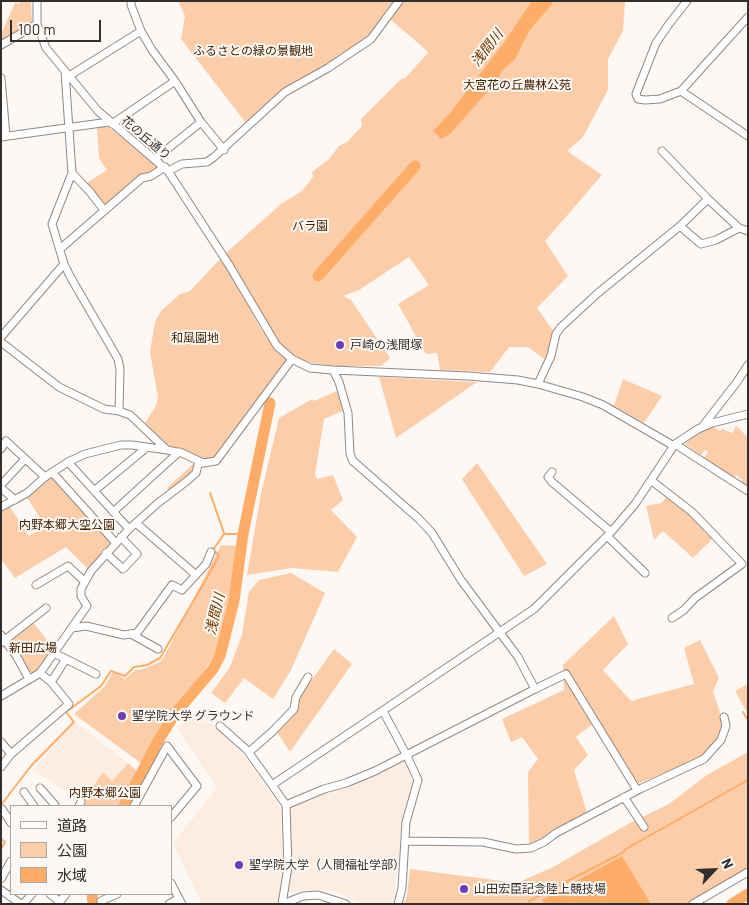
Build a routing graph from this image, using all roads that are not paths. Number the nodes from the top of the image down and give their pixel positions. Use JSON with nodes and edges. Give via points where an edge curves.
{"nodes":[{"id":1,"x":37,"y":1,"type":"edge"},
{"id":2,"x":131,"y":1,"type":"edge"},
{"id":3,"x":399,"y":1,"type":"edge"},
{"id":4,"x":687,"y":1,"type":"edge"},
{"id":5,"x":748,"y":17,"type":"edge"},
{"id":6,"x":37,"y":24,"type":"junction"},
{"id":7,"x":142,"y":32,"type":"junction"},
{"id":8,"x":1,"y":45,"type":"edge"},
{"id":9,"x":67,"y":74,"type":"junction"},
{"id":10,"x":1,"y":78,"type":"edge"},
{"id":11,"x":175,"y":81,"type":"junction"},
{"id":12,"x":681,"y":91,"type":"junction"},
{"id":13,"x":201,"y":122,"type":"junction"},
{"id":14,"x":111,"y":123,"type":"junction"},
{"id":15,"x":69,"y":128,"type":"junction"},
{"id":16,"x":4,"y":136,"type":"edge"},
{"id":17,"x":748,"y":136,"type":"edge"},
{"id":18,"x":224,"y":150,"type":"junction"},
{"id":19,"x":662,"y":151,"type":"dead end"},
{"id":20,"x":155,"y":159,"type":"junction"},
{"id":21,"x":166,"y":169,"type":"junction"},
{"id":22,"x":72,"y":173,"type":"junction"},
{"id":23,"x":708,"y":199,"type":"junction"},
{"id":24,"x":104,"y":210,"type":"junction"},
{"id":25,"x":680,"y":226,"type":"junction"},
{"id":26,"x":739,"y":228,"type":"junction"},
{"id":27,"x":748,"y":231,"type":"edge"},
{"id":28,"x":60,"y":248,"type":"junction"},
{"id":29,"x":64,"y":264,"type":"junction"},
{"id":30,"x":1,"y":337,"type":"edge"},
{"id":31,"x":1,"y":342,"type":"edge"},
{"id":32,"x":292,"y":359,"type":"junction"},
{"id":33,"x":748,"y":364,"type":"edge"},
{"id":34,"x":333,"y":370,"type":"junction"},
{"id":35,"x":538,"y":384,"type":"junction"},
{"id":36,"x":119,"y":411,"type":"junction"},
{"id":37,"x":748,"y":414,"type":"edge"},
{"id":38,"x":702,"y":427,"type":"junction"},
{"id":39,"x":674,"y":445,"type":"junction"},
{"id":40,"x":146,"y":448,"type":"junction"},
{"id":41,"x":1,"y":449,"type":"edge"},
{"id":42,"x":166,"y":450,"type":"junction"},
{"id":43,"x":179,"y":452,"type":"junction"},
{"id":44,"x":26,"y":459,"type":"junction"},
{"id":45,"x":199,"y":461,"type":"junction"},
{"id":46,"x":68,"y":462,"type":"junction"},
{"id":47,"x":52,"y":472,"type":"junction"},
{"id":48,"x":552,"y":472,"type":"dead end"},
{"id":49,"x":45,"y":477,"type":"junction"},
{"id":50,"x":652,"y":481,"type":"junction"},
{"id":51,"x":1,"y":486,"type":"edge"},
{"id":52,"x":94,"y":490,"type":"junction"},
{"id":53,"x":748,"y":491,"type":"edge"},
{"id":54,"x":14,"y":500,"type":"junction"},
{"id":55,"x":1,"y":508,"type":"edge"},
{"id":56,"x":113,"y":512,"type":"junction"},
{"id":57,"x":136,"y":522,"type":"junction"},
{"id":58,"x":129,"y":529,"type":"junction"},
{"id":59,"x":609,"y":534,"type":"junction"},
{"id":60,"x":118,"y":540,"type":"junction"},
{"id":61,"x":106,"y":552,"type":"junction"},
{"id":62,"x":211,"y":552,"type":"dead end"},
{"id":63,"x":645,"y":573,"type":"dead end"},
{"id":64,"x":196,"y":575,"type":"junction"},
{"id":65,"x":85,"y":582,"type":"junction"},
{"id":66,"x":36,"y":586,"type":"dead end"},
{"id":67,"x":46,"y":608,"type":"dead end"},
{"id":68,"x":672,"y":618,"type":"dead end"},
{"id":69,"x":72,"y":628,"type":"junction"},
{"id":70,"x":131,"y":634,"type":"junction"},
{"id":71,"x":500,"y":634,"type":"junction"},
{"id":72,"x":3,"y":639,"type":"edge"},
{"id":73,"x":158,"y":649,"type":"dead end"},
{"id":74,"x":54,"y":654,"type":"junction"},
{"id":75,"x":66,"y":659,"type":"junction"},
{"id":76,"x":40,"y":673,"type":"junction"},
{"id":77,"x":96,"y":674,"type":"dead end"},
{"id":78,"x":308,"y":677,"type":"dead end"},
{"id":79,"x":29,"y":679,"type":"junction"},
{"id":80,"x":52,"y":682,"type":"junction"},
{"id":81,"x":535,"y":689,"type":"junction"},
{"id":82,"x":1,"y":696,"type":"edge"},
{"id":83,"x":383,"y":711,"type":"junction"},
{"id":84,"x":724,"y":717,"type":"dead end"},
{"id":85,"x":220,"y":726,"type":"dead end"},
{"id":86,"x":1,"y":742,"type":"edge"},
{"id":87,"x":249,"y":752,"type":"junction"},
{"id":88,"x":11,"y":754,"type":"junction"},
{"id":89,"x":407,"y":756,"type":"junction"},
{"id":90,"x":1,"y":767,"type":"edge"},
{"id":91,"x":272,"y":785,"type":"junction"},
{"id":92,"x":40,"y":788,"type":"dead end"},
{"id":93,"x":638,"y":790,"type":"junction"},
{"id":94,"x":24,"y":792,"type":"dead end"},
{"id":95,"x":624,"y":797,"type":"junction"},
{"id":96,"x":33,"y":805,"type":"edge"},
{"id":97,"x":55,"y":805,"type":"edge"},
{"id":98,"x":135,"y":805,"type":"edge"},
{"id":99,"x":286,"y":805,"type":"junction"},
{"id":100,"x":2,"y":809,"type":"edge"},
{"id":101,"x":172,"y":816,"type":"edge"},
{"id":102,"x":10,"y":821,"type":"edge"},
{"id":103,"x":644,"y":827,"type":"dead end"},
{"id":104,"x":406,"y":841,"type":"junction"},
{"id":105,"x":10,"y":864,"type":"edge"},
{"id":106,"x":748,"y":872,"type":"edge"},
{"id":107,"x":1,"y":879,"type":"edge"},
{"id":108,"x":172,"y":885,"type":"edge"},
{"id":109,"x":1,"y":890,"type":"edge"},
{"id":110,"x":31,"y":895,"type":"edge"},
{"id":111,"x":114,"y":895,"type":"edge"},
{"id":112,"x":101,"y":899,"type":"edge"},
{"id":113,"x":180,"y":901,"type":"edge"},
{"id":114,"x":22,"y":904,"type":"edge"},
{"id":115,"x":169,"y":904,"type":"edge"},
{"id":116,"x":282,"y":904,"type":"edge"},
{"id":117,"x":346,"y":904,"type":"edge"},
{"id":118,"x":398,"y":904,"type":"edge"},
{"id":119,"x":693,"y":904,"type":"edge"}],
"edges":[{"from":1,"to":6,"type":"street","name":"花の丘通り"},
{"from":2,"to":7,"type":"street"},
{"from":3,"to":18,"type":"street","via":[[371,39],[285,92]]},
{"from":4,"to":12,"type":"street","via":[[656,43],[636,94],[638,99],[645,100]]},
{"from":5,"to":12,"type":"street"},
{"from":6,"to":8,"type":"street"},
{"from":6,"to":9,"type":"street","name":"花の丘通り","via":[[46,48]]},
{"from":7,"to":9,"type":"street"},
{"from":7,"to":11,"type":"street"},
{"from":9,"to":14,"type":"street","name":"花の丘通り"},
{"from":9,"to":15,"type":"street"},
{"from":10,"to":16,"type":"street"},
{"from":11,"to":13,"type":"street"},
{"from":11,"to":14,"type":"street"},
{"from":12,"to":17,"type":"street"},
{"from":13,"to":18,"type":"street"},
{"from":13,"to":20,"type":"street"},
{"from":14,"to":15,"type":"street"},
{"from":14,"to":20,"type":"street","name":"花の丘通り"},
{"from":15,"to":16,"type":"street"},
{"from":15,"to":22,"type":"street"},
{"from":18,"to":21,"type":"street","via":[[207,162]]},
{"from":19,"to":23,"type":"street"},
{"from":20,"to":21,"type":"street","name":"花の丘通り"},
{"from":21,"to":24,"type":"street","via":[[142,178]]},
{"from":21,"to":32,"type":"street","name":"花の丘通り","via":[[248,295],[277,346]]},
{"from":22,"to":24,"type":"street"},
{"from":22,"to":28,"type":"street","via":[[52,224]]},
{"from":23,"to":25,"type":"street"},
{"from":23,"to":26,"type":"street"},
{"from":24,"to":28,"type":"street"},
{"from":25,"to":26,"type":"street","via":[[700,244]]},
{"from":25,"to":35,"type":"street","via":[[561,328]]},
{"from":26,"to":27,"type":"street"},
{"from":28,"to":29,"type":"street"},
{"from":29,"to":30,"type":"street"},
{"from":29,"to":36,"type":"street","via":[[118,359]]},
{"from":31,"to":36,"type":"street","via":[[59,387],[104,409]]},
{"from":32,"to":34,"type":"street","via":[[310,368]]},
{"from":32,"to":45,"type":"street","via":[[216,461]]},
{"from":33,"to":38,"type":"street"},
{"from":34,"to":35,"type":"street","via":[[468,376]]},
{"from":34,"to":71,"type":"street","via":[[348,413],[353,461],[432,534]]},
{"from":35,"to":39,"type":"street","via":[[603,404]]},
{"from":36,"to":42,"type":"street","via":[[130,416]]},
{"from":37,"to":38,"type":"street"},
{"from":38,"to":39,"type":"street"},
{"from":39,"to":50,"type":"street"},
{"from":39,"to":53,"type":"street"},
{"from":40,"to":42,"type":"street"},
{"from":40,"to":46,"type":"street","via":[[121,445]]},
{"from":40,"to":52,"type":"street"},
{"from":41,"to":44,"type":"street","via":[[6,441]]},
{"from":42,"to":43,"type":"street"},
{"from":43,"to":45,"type":"street"},
{"from":43,"to":56,"type":"street"},
{"from":44,"to":49,"type":"street"},
{"from":44,"to":51,"type":"street"},
{"from":45,"to":57,"type":"street","via":[[196,473]]},
{"from":46,"to":47,"type":"street"},
{"from":46,"to":52,"type":"street"},
{"from":47,"to":49,"type":"street"},
{"from":47,"to":60,"type":"street"},
{"from":48,"to":59,"type":"street","via":[[548,477],[552,482]]},
{"from":49,"to":54,"type":"street"},
{"from":50,"to":59,"type":"street"},
{"from":50,"to":68,"type":"street","via":[[692,512],[742,564]]},
{"from":51,"to":54,"type":"street"},
{"from":52,"to":56,"type":"street"},
{"from":54,"to":55,"type":"street"},
{"from":56,"to":58,"type":"street"},
{"from":57,"to":58,"type":"street"},
{"from":57,"to":64,"type":"street"},
{"from":58,"to":60,"type":"street"},
{"from":59,"to":63,"type":"street"},
{"from":59,"to":71,"type":"street","via":[[534,610]]},
{"from":60,"to":61,"type":"street"},
{"from":60,"to":61,"type":"street","via":[[137,554],[123,569]]},
{"from":61,"to":65,"type":"street"},
{"from":62,"to":64,"type":"street"},
{"from":64,"to":70,"type":"street","via":[[182,590],[172,585],[137,633]]},
{"from":65,"to":66,"type":"street","via":[[68,566]]},
{"from":65,"to":69,"type":"street","via":[[81,596],[87,606]]},
{"from":67,"to":72,"type":"street"},
{"from":69,"to":70,"type":"street","via":[[86,626]]},
{"from":69,"to":74,"type":"street"},
{"from":70,"to":73,"type":"street"},
{"from":71,"to":81,"type":"street","via":[[518,657]]},
{"from":71,"to":83,"type":"street"},
{"from":72,"to":79,"type":"street"},
{"from":74,"to":75,"type":"street"},
{"from":74,"to":76,"type":"street"},
{"from":75,"to":77,"type":"street"},
{"from":75,"to":80,"type":"street"},
{"from":76,"to":79,"type":"street"},
{"from":76,"to":80,"type":"street"},
{"from":78,"to":87,"type":"street","via":[[296,697],[294,709]]},
{"from":79,"to":82,"type":"street"},
{"from":80,"to":88,"type":"street","via":[[69,704]]},
{"from":81,"to":89,"type":"street"},
{"from":81,"to":93,"type":"street","via":[[566,674]]},
{"from":83,"to":89,"type":"street"},
{"from":83,"to":91,"type":"street"},
{"from":84,"to":93,"type":"street","via":[[726,726],[721,740],[704,759]]},
{"from":85,"to":87,"type":"street"},
{"from":86,"to":88,"type":"street"},
{"from":87,"to":91,"type":"street"},
{"from":88,"to":90,"type":"street"},
{"from":89,"to":99,"type":"street"},
{"from":89,"to":104,"type":"street","via":[[418,780],[408,810]]},
{"from":91,"to":99,"type":"street"},
{"from":92,"to":97,"type":"street"},
{"from":93,"to":95,"type":"street"},
{"from":94,"to":96,"type":"street"},
{"from":95,"to":103,"type":"street"},
{"from":95,"to":104,"type":"street","via":[[531,848],[516,849],[483,842]]},
{"from":98,"to":101,"type":"street","via":[[167,746],[198,786]]},
{"from":99,"to":116,"type":"street","via":[[288,867]]},
{"from":100,"to":102,"type":"street"},
{"from":104,"to":118,"type":"street"},
{"from":105,"to":107,"type":"street"},
{"from":106,"to":119,"type":"street"},
{"from":108,"to":113,"type":"street"},
{"from":109,"to":114,"type":"street"},
{"from":110,"to":114,"type":"street"},
{"from":111,"to":112,"type":"street"},
{"from":113,"to":115,"type":"street"},
{"from":116,"to":117,"type":"street","via":[[303,896],[318,895]]}]}
